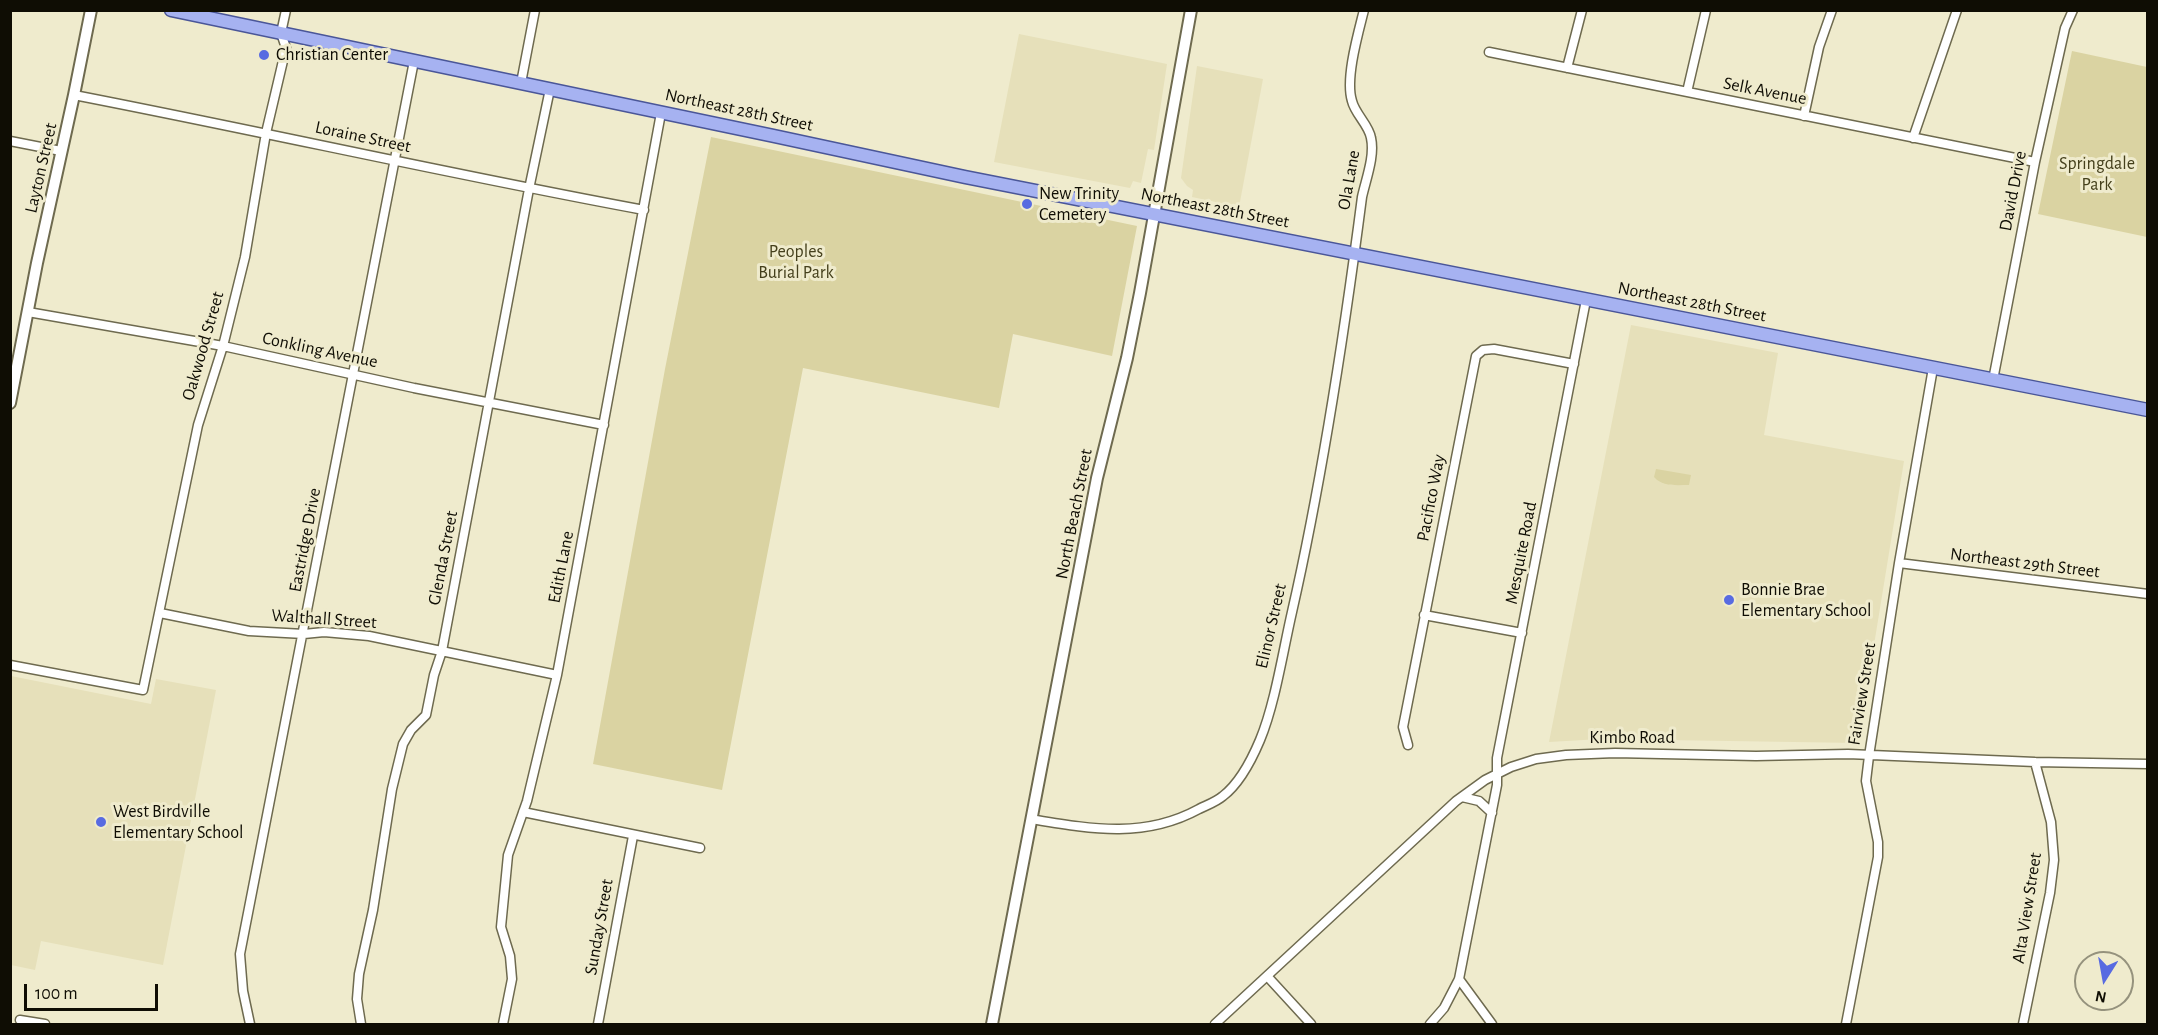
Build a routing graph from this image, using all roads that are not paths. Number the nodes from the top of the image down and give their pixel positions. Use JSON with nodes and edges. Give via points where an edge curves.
{"nodes":[{"id":1,"x":91,"y":10,"type":"edge"},
{"id":2,"x":171,"y":10,"type":"edge"},
{"id":3,"x":286,"y":10,"type":"edge"},
{"id":4,"x":535,"y":10,"type":"edge"},
{"id":5,"x":1191,"y":10,"type":"edge"},
{"id":6,"x":1364,"y":10,"type":"edge"},
{"id":7,"x":1582,"y":10,"type":"edge"},
{"id":8,"x":1706,"y":10,"type":"edge"},
{"id":9,"x":1832,"y":10,"type":"edge"},
{"id":10,"x":1957,"y":10,"type":"edge"},
{"id":11,"x":2073,"y":10,"type":"edge"},
{"id":12,"x":281,"y":33,"type":"junction"},
{"id":13,"x":1489,"y":52,"type":"dead end"},
{"id":14,"x":414,"y":61,"type":"junction"},
{"id":15,"x":1567,"y":68,"type":"junction"},
{"id":16,"x":521,"y":83,"type":"junction"},
{"id":17,"x":550,"y":89,"type":"junction"},
{"id":18,"x":1687,"y":92,"type":"junction"},
{"id":19,"x":75,"y":95,"type":"junction"},
{"id":20,"x":661,"y":113,"type":"junction"},
{"id":21,"x":1804,"y":116,"type":"junction"},
{"id":22,"x":266,"y":133,"type":"junction"},
{"id":23,"x":1913,"y":138,"type":"junction"},
{"id":24,"x":10,"y":141,"type":"edge"},
{"id":25,"x":61,"y":151,"type":"junction"},
{"id":26,"x":396,"y":162,"type":"junction"},
{"id":27,"x":2035,"y":162,"type":"junction"},
{"id":28,"x":529,"y":189,"type":"junction"},
{"id":29,"x":644,"y":210,"type":"junction"},
{"id":30,"x":1155,"y":215,"type":"junction"},
{"id":31,"x":1354,"y":254,"type":"junction"},
{"id":32,"x":1586,"y":300,"type":"junction"},
{"id":33,"x":28,"y":312,"type":"junction"},
{"id":34,"x":223,"y":346,"type":"junction"},
{"id":35,"x":1574,"y":364,"type":"junction"},
{"id":36,"x":1933,"y":368,"type":"junction"},
{"id":37,"x":353,"y":374,"type":"junction"},
{"id":38,"x":1993,"y":380,"type":"junction"},
{"id":39,"x":10,"y":403,"type":"edge"},
{"id":40,"x":489,"y":403,"type":"junction"},
{"id":41,"x":2148,"y":410,"type":"edge"},
{"id":42,"x":604,"y":425,"type":"junction"},
{"id":43,"x":1899,"y":563,"type":"junction"},
{"id":44,"x":2148,"y":594,"type":"edge"},
{"id":45,"x":160,"y":613,"type":"junction"},
{"id":46,"x":1425,"y":615,"type":"junction"},
{"id":47,"x":1522,"y":633,"type":"junction"},
{"id":48,"x":304,"y":634,"type":"junction"},
{"id":49,"x":442,"y":651,"type":"junction"},
{"id":50,"x":10,"y":665,"type":"edge"},
{"id":51,"x":557,"y":675,"type":"junction"},
{"id":52,"x":1408,"y":745,"type":"dead end"},
{"id":53,"x":1869,"y":756,"type":"junction"},
{"id":54,"x":2035,"y":762,"type":"junction"},
{"id":55,"x":2148,"y":764,"type":"edge"},
{"id":56,"x":1497,"y":774,"type":"junction"},
{"id":57,"x":1462,"y":797,"type":"junction"},
{"id":58,"x":523,"y":812,"type":"junction"},
{"id":59,"x":1492,"y":813,"type":"junction"},
{"id":60,"x":1031,"y":819,"type":"junction"},
{"id":61,"x":633,"y":836,"type":"junction"},
{"id":62,"x":700,"y":848,"type":"dead end"},
{"id":63,"x":1267,"y":976,"type":"junction"},
{"id":64,"x":1459,"y":979,"type":"junction"},
{"id":65,"x":20,"y":1020,"type":"dead end"},
{"id":66,"x":45,"y":1024,"type":"edge"},
{"id":67,"x":250,"y":1024,"type":"edge"},
{"id":68,"x":361,"y":1024,"type":"edge"},
{"id":69,"x":503,"y":1024,"type":"edge"},
{"id":70,"x":598,"y":1024,"type":"edge"},
{"id":71,"x":992,"y":1024,"type":"edge"},
{"id":72,"x":1215,"y":1024,"type":"edge"},
{"id":73,"x":1311,"y":1024,"type":"edge"},
{"id":74,"x":1430,"y":1024,"type":"edge"},
{"id":75,"x":1492,"y":1024,"type":"edge"},
{"id":76,"x":1846,"y":1024,"type":"edge"},
{"id":77,"x":2023,"y":1024,"type":"edge"}],
"edges":[{"from":1,"to":19,"type":"main road","name":"Layton Street"},
{"from":2,"to":12,"type":"main road","name":"Northeast 28th Street"},
{"from":3,"to":12,"type":"street","name":"Oakwood Street"},
{"from":4,"to":16,"type":"street"},
{"from":5,"to":30,"type":"main road","name":"North Beach Street"},
{"from":6,"to":31,"type":"street","name":"Ola Lane","via":[[1352,62],[1350,92],[1371,137],[1372,148]]},
{"from":7,"to":15,"type":"street"},
{"from":8,"to":18,"type":"street"},
{"from":9,"to":21,"type":"street","via":[[1819,47]]},
{"from":10,"to":23,"type":"street"},
{"from":11,"to":27,"type":"street","name":"David Drive","via":[[2065,28]]},
{"from":12,"to":14,"type":"main road","name":"Northeast 28th Street"},
{"from":12,"to":22,"type":"street","name":"Oakwood Street","via":[[286,48]]},
{"from":13,"to":15,"type":"street","name":"Selk Avenue"},
{"from":14,"to":16,"type":"main road","name":"Northeast 28th Street"},
{"from":14,"to":26,"type":"street","name":"Eastridge Drive"},
{"from":15,"to":18,"type":"street","name":"Selk Avenue"},
{"from":16,"to":17,"type":"main road","name":"Northeast 28th Street"},
{"from":17,"to":20,"type":"main road","name":"Northeast 28th Street"},
{"from":17,"to":28,"type":"street","name":"Glenda Street"},
{"from":18,"to":21,"type":"street","name":"Selk Avenue"},
{"from":19,"to":22,"type":"street","name":"Loraine Street"},
{"from":19,"to":25,"type":"main road","name":"Layton Street"},
{"from":20,"to":29,"type":"street","name":"Edith Lane"},
{"from":20,"to":30,"type":"main road","name":"Northeast 28th Street"},
{"from":21,"to":23,"type":"street","name":"Selk Avenue"},
{"from":22,"to":26,"type":"street","name":"Loraine Street"},
{"from":22,"to":34,"type":"street","name":"Oakwood Street"},
{"from":23,"to":27,"type":"street","name":"Selk Avenue"},
{"from":24,"to":25,"type":"street"},
{"from":25,"to":33,"type":"main road","name":"Layton Street"},
{"from":26,"to":28,"type":"street","name":"Loraine Street"},
{"from":26,"to":37,"type":"street","name":"Eastridge Drive"},
{"from":27,"to":38,"type":"street","name":"David Drive"},
{"from":28,"to":29,"type":"street","name":"Loraine Street"},
{"from":28,"to":40,"type":"street","name":"Glenda Street"},
{"from":29,"to":42,"type":"street","name":"Edith Lane"},
{"from":30,"to":31,"type":"main road","name":"Northeast 28th Street"},
{"from":30,"to":60,"type":"main road","name":"North Beach Street","via":[[1127,358],[1097,478]]},
{"from":31,"to":32,"type":"main road","name":"Northeast 28th Street"},
{"from":31,"to":60,"type":"street","name":"Elinor Street","via":[[1303,561],[1270,708],[1243,774],[1224,796],[1162,825],[1112,830]]},
{"from":32,"to":35,"type":"street","name":"Mesquite Road"},
{"from":32,"to":36,"type":"main road","name":"Northeast 28th Street"},
{"from":33,"to":34,"type":"street","name":"Conkling Avenue"},
{"from":33,"to":39,"type":"main road","name":"Layton Street"},
{"from":34,"to":37,"type":"street","name":"Conkling Avenue"},
{"from":34,"to":45,"type":"street","name":"Oakwood Street","via":[[198,425]]},
{"from":35,"to":46,"type":"street","name":"Pacifico Way","via":[[1494,349],[1483,350],[1476,356]]},
{"from":35,"to":47,"type":"street","name":"Mesquite Road"},
{"from":36,"to":38,"type":"main road","name":"Northeast 28th Street"},
{"from":36,"to":43,"type":"street","name":"Fairview Street"},
{"from":37,"to":40,"type":"street","name":"Conkling Avenue"},
{"from":37,"to":48,"type":"street","name":"Eastridge Drive"},
{"from":38,"to":41,"type":"main road","name":"Northeast 28th Street"},
{"from":40,"to":42,"type":"street","name":"Conkling Avenue"},
{"from":40,"to":49,"type":"street","name":"Glenda Street"},
{"from":42,"to":51,"type":"street","name":"Edith Lane"},
{"from":43,"to":44,"type":"street","name":"Northeast 29th Street"},
{"from":43,"to":53,"type":"street","name":"Fairview Street"},
{"from":45,"to":48,"type":"street","name":"Walthall Street","via":[[249,631]]},
{"from":45,"to":50,"type":"street","name":"Oakwood Street","via":[[143,690]]},
{"from":46,"to":47,"type":"street"},
{"from":46,"to":52,"type":"street","name":"Pacifico Way","via":[[1403,727]]},
{"from":47,"to":56,"type":"street","name":"Mesquite Road"},
{"from":48,"to":49,"type":"street","name":"Walthall Street","via":[[369,636]]},
{"from":48,"to":67,"type":"street","name":"Eastridge Drive","via":[[240,954]]},
{"from":49,"to":51,"type":"street","name":"Walthall Street"},
{"from":49,"to":68,"type":"street","name":"Glenda Street","via":[[426,716],[403,744],[392,789],[359,974]]},
{"from":51,"to":58,"type":"street","name":"Edith Lane"},
{"from":53,"to":54,"type":"street","name":"Kimbo Road"},
{"from":53,"to":56,"type":"street","name":"Kimbo Road","via":[[1566,754],[1536,759]]},
{"from":53,"to":76,"type":"street","name":"Fairview Street","via":[[1866,781],[1878,857]]},
{"from":54,"to":55,"type":"street","name":"Kimbo Road"},
{"from":54,"to":77,"type":"street","name":"Alta View Street","via":[[2051,822],[2054,860]]},
{"from":56,"to":57,"type":"street","name":"Kimbo Road"},
{"from":56,"to":59,"type":"street","name":"Mesquite Road"},
{"from":57,"to":59,"type":"street","via":[[1479,801]]},
{"from":57,"to":63,"type":"street","name":"Kimbo Road"},
{"from":58,"to":61,"type":"street"},
{"from":58,"to":69,"type":"street","name":"Edith Lane","via":[[508,855],[502,902],[501,927],[512,979]]},
{"from":59,"to":64,"type":"street","name":"Mesquite Road"},
{"from":60,"to":71,"type":"main road","name":"North Beach Street"},
{"from":61,"to":62,"type":"street"},
{"from":61,"to":70,"type":"street","name":"Sunday Street"},
{"from":63,"to":72,"type":"street","name":"Kimbo Road"},
{"from":63,"to":73,"type":"street"},
{"from":64,"to":74,"type":"street","name":"Mesquite Road","via":[[1444,1008]]},
{"from":64,"to":75,"type":"street"},
{"from":65,"to":66,"type":"street"}]}
